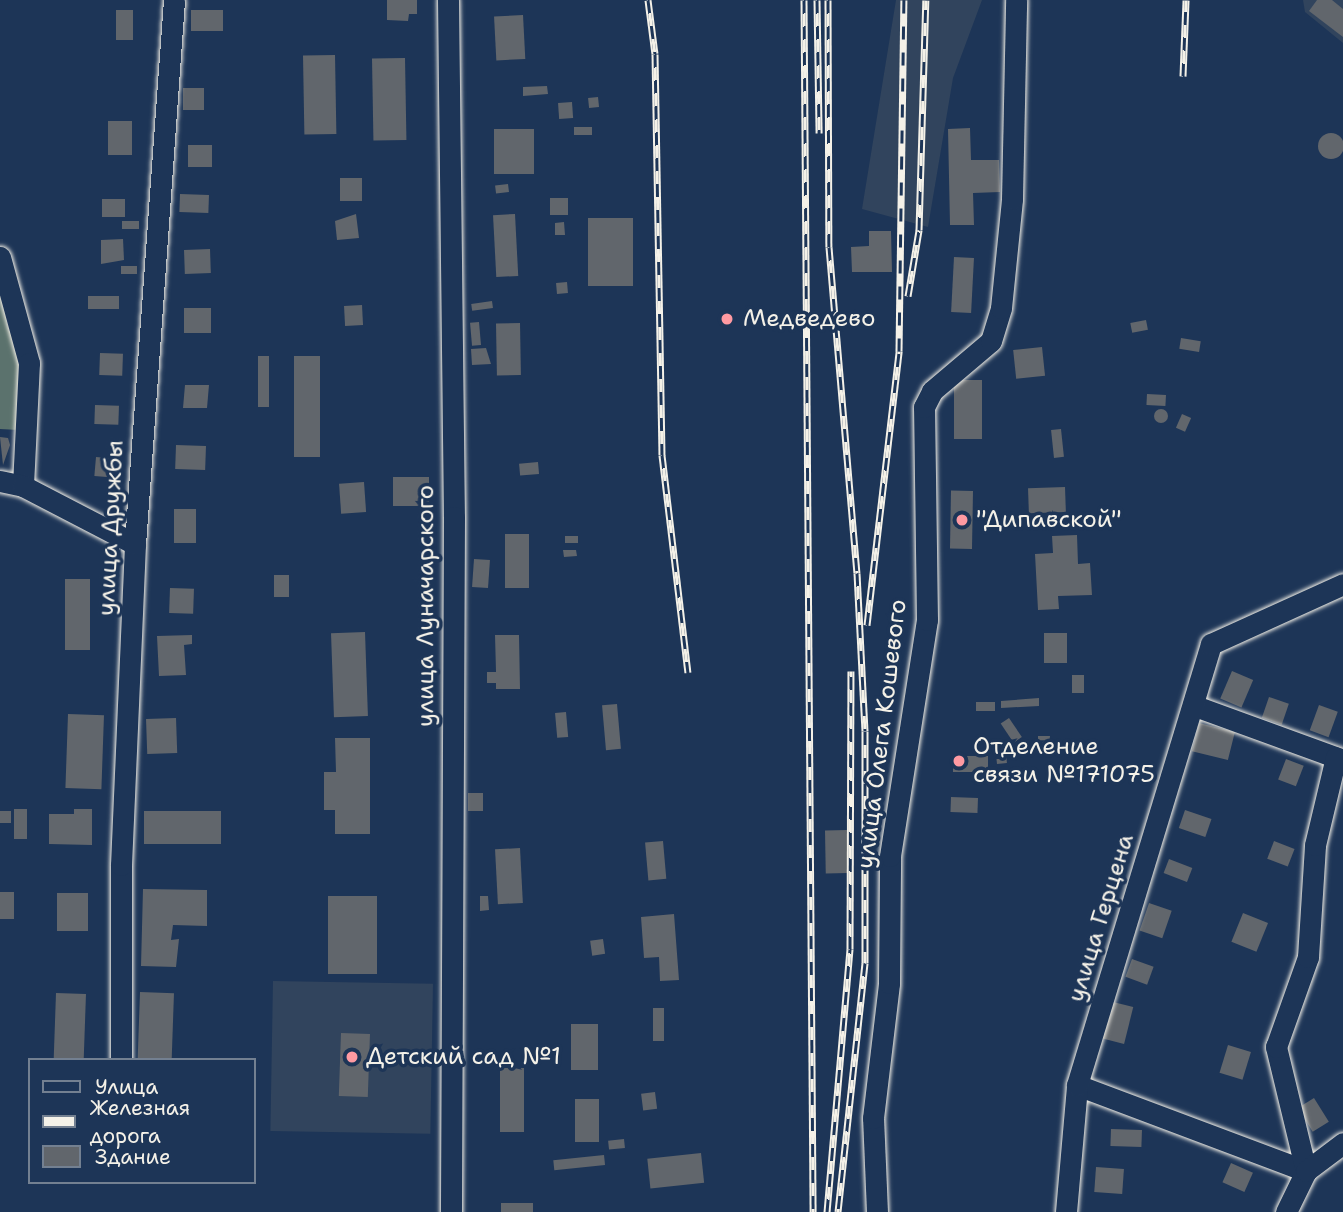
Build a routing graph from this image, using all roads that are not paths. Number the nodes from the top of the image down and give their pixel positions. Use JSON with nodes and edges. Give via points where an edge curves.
{"nodes":[{"id":1,"x":174,"y":0,"type":"edge"},
{"id":2,"x":448,"y":0,"type":"edge"},
{"id":3,"x":1016,"y":0,"type":"edge"},
{"id":4,"x":0,"y":257,"type":"edge"},
{"id":5,"x":0,"y":481,"type":"edge"},
{"id":6,"x":23,"y":486,"type":"junction"},
{"id":7,"x":135,"y":544,"type":"junction"},
{"id":8,"x":1343,"y":584,"type":"edge"},
{"id":9,"x":1195,"y":706,"type":"junction"},
{"id":10,"x":1340,"y":759,"type":"edge"},
{"id":11,"x":121,"y":1058,"type":"edge"},
{"id":12,"x":1077,"y":1085,"type":"junction"},
{"id":13,"x":1343,"y":1143,"type":"edge"},
{"id":14,"x":1306,"y":1171,"type":"junction"},
{"id":15,"x":451,"y":1212,"type":"edge"},
{"id":16,"x":877,"y":1212,"type":"edge"},
{"id":17,"x":1066,"y":1212,"type":"edge"},
{"id":18,"x":1286,"y":1212,"type":"edge"}],
"edges":[{"from":1,"to":7,"type":"street","name":"улица Дружбы"},
{"from":2,"to":15,"type":"street","name":"улица Луначарского","via":[[454,517]]},
{"from":3,"to":16,"type":"street","name":"улица Олега Кошевого","via":[[1012,200],[1001,308],[991,341],[932,391],[924,407],[927,620],[890,856],[888,983],[873,1118]]},
{"from":4,"to":6,"type":"street","via":[[29,363]]},
{"from":5,"to":6,"type":"street"},
{"from":6,"to":7,"type":"street"},
{"from":7,"to":11,"type":"street","name":"улица Дружбы","via":[[121,865]]},
{"from":8,"to":9,"type":"street","name":"улица Герцена","via":[[1211,644]]},
{"from":9,"to":10,"type":"street"},
{"from":9,"to":12,"type":"street","name":"улица Герцена"},
{"from":10,"to":14,"type":"street","via":[[1315,845],[1308,957],[1276,1047]]},
{"from":12,"to":14,"type":"street"},
{"from":12,"to":17,"type":"street","name":"улица Герцена"},
{"from":13,"to":14,"type":"street"},
{"from":14,"to":18,"type":"street"}]}
